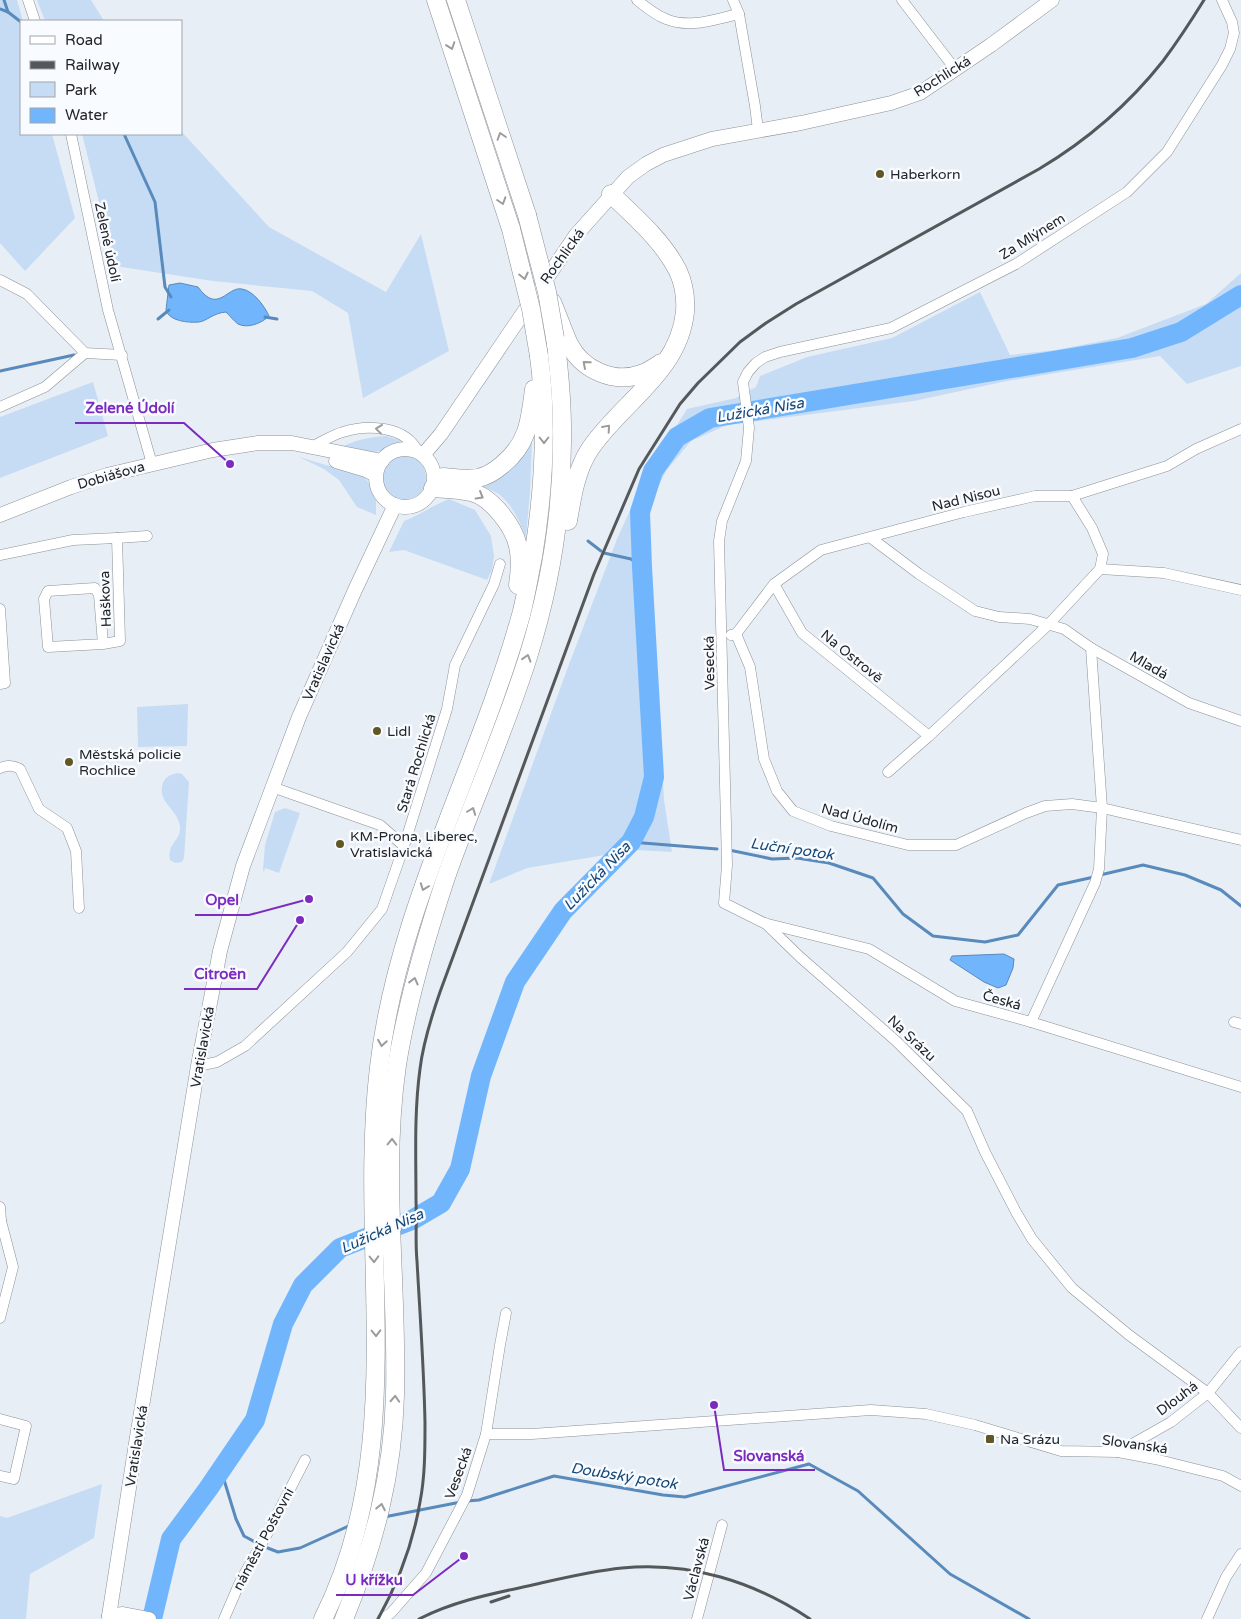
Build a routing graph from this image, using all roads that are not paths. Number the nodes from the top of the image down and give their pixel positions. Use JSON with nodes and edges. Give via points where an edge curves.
{"nodes":[{"id":1,"x":28,"y":0,"type":"edge"},
{"id":2,"x":436,"y":0,"type":"edge"},
{"id":3,"x":456,"y":0,"type":"edge"},
{"id":4,"x":637,"y":0,"type":"edge"},
{"id":5,"x":733,"y":0,"type":"edge"},
{"id":6,"x":902,"y":0,"type":"edge"},
{"id":7,"x":1222,"y":0,"type":"edge"},
{"id":8,"x":1050,"y":1,"type":"edge"},
{"id":9,"x":739,"y":14,"type":"junction"},
{"id":10,"x":35,"y":20,"type":"edge"},
{"id":11,"x":1237,"y":31,"type":"edge"},
{"id":12,"x":955,"y":69,"type":"junction"},
{"id":13,"x":758,"y":130,"type":"junction"},
{"id":14,"x":71,"y":135,"type":"edge"},
{"id":15,"x":611,"y":194,"type":"junction"},
{"id":16,"x":0,"y":280,"type":"edge"},
{"id":17,"x":563,"y":342,"type":"junction"},
{"id":18,"x":85,"y":353,"type":"junction"},
{"id":19,"x":122,"y":355,"type":"junction"},
{"id":20,"x":539,"y":356,"type":"junction"},
{"id":21,"x":670,"y":357,"type":"junction"},
{"id":22,"x":743,"y":386,"type":"joint"},
{"id":23,"x":0,"y":407,"type":"edge"},
{"id":24,"x":1241,"y":429,"type":"edge"},
{"id":25,"x":317,"y":444,"type":"junction"},
{"id":26,"x":226,"y":447,"type":"junction"},
{"id":27,"x":421,"y":454,"type":"junction"},
{"id":28,"x":382,"y":461,"type":"junction"},
{"id":29,"x":152,"y":464,"type":"junction"},
{"id":30,"x":375,"y":475,"type":"junction"},
{"id":31,"x":433,"y":482,"type":"junction"},
{"id":32,"x":1072,"y":496,"type":"junction"},
{"id":33,"x":395,"y":506,"type":"junction"},
{"id":34,"x":0,"y":515,"type":"edge"},
{"id":35,"x":147,"y":536,"type":"dead end"},
{"id":36,"x":116,"y":538,"type":"junction"},
{"id":37,"x":871,"y":538,"type":"junction"},
{"id":38,"x":0,"y":555,"type":"edge"},
{"id":39,"x":500,"y":564,"type":"dead end"},
{"id":40,"x":1100,"y":569,"type":"junction"},
{"id":41,"x":774,"y":584,"type":"junction"},
{"id":42,"x":1241,"y":590,"type":"edge"},
{"id":43,"x":0,"y":608,"type":"edge"},
{"id":44,"x":1048,"y":625,"type":"junction"},
{"id":45,"x":736,"y":634,"type":"junction"},
{"id":46,"x":534,"y":636,"type":"junction"},
{"id":47,"x":722,"y":638,"type":"junction"},
{"id":48,"x":103,"y":644,"type":"junction"},
{"id":49,"x":1091,"y":648,"type":"junction"},
{"id":50,"x":0,"y":684,"type":"edge"},
{"id":51,"x":1241,"y":721,"type":"edge"},
{"id":52,"x":484,"y":726,"type":"junction"},
{"id":53,"x":928,"y":736,"type":"junction"},
{"id":54,"x":0,"y":768,"type":"edge"},
{"id":55,"x":888,"y":772,"type":"dead end"},
{"id":56,"x":272,"y":787,"type":"junction"},
{"id":57,"x":1102,"y":808,"type":"junction"},
{"id":58,"x":1241,"y":840,"type":"edge"},
{"id":59,"x":404,"y":846,"type":"junction"},
{"id":60,"x":79,"y":908,"type":"dead end"},
{"id":61,"x":764,"y":923,"type":"junction"},
{"id":62,"x":1031,"y":1022,"type":"junction"},
{"id":63,"x":198,"y":1066,"type":"junction"},
{"id":64,"x":1241,"y":1087,"type":"edge"},
{"id":65,"x":0,"y":1207,"type":"edge"},
{"id":66,"x":1,"y":1224,"type":"edge"},
{"id":67,"x":506,"y":1313,"type":"dead end"},
{"id":68,"x":0,"y":1318,"type":"edge"},
{"id":69,"x":1241,"y":1352,"type":"edge"},
{"id":70,"x":1208,"y":1393,"type":"junction"},
{"id":71,"x":0,"y":1419,"type":"edge"},
{"id":72,"x":1241,"y":1428,"type":"edge"},
{"id":73,"x":486,"y":1434,"type":"junction"},
{"id":74,"x":1118,"y":1452,"type":"junction"},
{"id":75,"x":305,"y":1460,"type":"dead end"},
{"id":76,"x":0,"y":1476,"type":"edge"},
{"id":77,"x":1241,"y":1486,"type":"edge"},
{"id":78,"x":722,"y":1526,"type":"dead end"},
{"id":79,"x":1241,"y":1554,"type":"edge"},
{"id":80,"x":108,"y":1618,"type":"edge"},
{"id":81,"x":149,"y":1619,"type":"edge"},
{"id":82,"x":224,"y":1619,"type":"edge"},
{"id":83,"x":323,"y":1619,"type":"edge"},
{"id":84,"x":344,"y":1619,"type":"edge"},
{"id":85,"x":382,"y":1619,"type":"edge"},
{"id":86,"x":697,"y":1619,"type":"edge"},
{"id":87,"x":1207,"y":1619,"type":"edge"}],
"edges":[{"from":1,"to":10,"type":"street"},
{"from":2,"to":20,"type":"highway","one_way":true,"bridge":true,"via":[[511,229]]},
{"from":17,"to":3,"type":"highway","one_way":true,"bridge":true,"via":[[527,215]]},
{"from":4,"to":9,"type":"street","via":[[656,14],[679,23],[693,24]]},
{"from":5,"to":9,"type":"street"},
{"from":6,"to":12,"type":"street"},
{"from":7,"to":11,"type":"street","name":"Za Mlýnem"},
{"from":8,"to":12,"type":"street","name":"Rochlická"},
{"from":9,"to":13,"type":"street"},
{"from":11,"to":22,"type":"street","name":"Za Mlýnem","via":[[1222,65],[1167,152],[1127,192],[1016,264],[891,328],[765,357],[748,372]]},
{"from":12,"to":13,"type":"street","name":"Rochlická","via":[[920,93],[890,103]]},
{"from":13,"to":15,"type":"street","name":"Rochlická","via":[[712,139],[663,155],[628,177]]},
{"from":14,"to":19,"type":"street","name":"Zelené údolí","via":[[108,310]]},
{"from":15,"to":21,"type":"highway","via":[[668,255],[684,288],[684,324]]},
{"from":15,"to":27,"type":"street","name":"Rochlická","via":[[570,242],[441,434]]},
{"from":16,"to":18,"type":"street","via":[[27,294]]},
{"from":21,"to":17,"type":"highway","one_way":true,"via":[[641,374],[607,376],[591,369]]},
{"from":17,"to":46,"type":"highway","via":[[560,378],[561,492],[548,578]]},
{"from":18,"to":19,"type":"street"},
{"from":18,"to":23,"type":"street","via":[[45,387]]},
{"from":19,"to":29,"type":"street","name":"Zelené údolí"},
{"from":20,"to":31,"type":"highway","via":[[530,422],[522,444],[511,458],[496,471],[480,478]]},
{"from":20,"to":52,"type":"highway","one_way":true,"via":[[544,457],[538,529],[521,614]]},
{"from":46,"to":21,"type":"highway","one_way":true,"via":[[545,614],[564,544],[577,477],[589,451]]},
{"from":22,"to":47,"type":"street","name":"Vesecká","via":[[749,428],[746,461],[722,521],[719,541]]},
{"from":24,"to":32,"type":"street","name":"Nad Nisou","via":[[1167,466]]},
{"from":25,"to":26,"type":"street","name":"Dobiášova","via":[[258,442]]},
{"from":27,"to":25,"type":"street","one_way":true,"via":[[401,433],[383,429],[363,428],[344,432]]},
{"from":25,"to":28,"type":"street","name":"Dobiášova"},
{"from":26,"to":29,"type":"street","name":"Dobiášova"},
{"from":26,"to":30,"type":"street","name":"Dobiášova","via":[[291,449]]},
{"from":27,"to":28,"type":"street","via":[[399,450]]},
{"from":27,"to":31,"type":"street","via":[[429,462]]},
{"from":28,"to":30,"type":"street"},
{"from":29,"to":34,"type":"street","name":"Dobiášova","via":[[71,487]]},
{"from":30,"to":33,"type":"street","via":[[382,495]]},
{"from":31,"to":33,"type":"street","via":[[428,496],[421,503]]},
{"from":31,"to":52,"type":"highway","one_way":true,"via":[[473,492],[487,500],[501,514],[518,545],[517,592]]},
{"from":32,"to":37,"type":"street","name":"Nad Nisou","via":[[1035,496]]},
{"from":32,"to":40,"type":"street","via":[[1092,528],[1103,554]]},
{"from":33,"to":56,"type":"street","name":"Vratislavická","via":[[322,664]]},
{"from":35,"to":36,"type":"street"},
{"from":36,"to":38,"type":"street","via":[[73,540]]},
{"from":36,"to":48,"type":"street","name":"Haškova","via":[[120,641]]},
{"from":37,"to":41,"type":"street","name":"Nad Nisou","via":[[821,550]]},
{"from":37,"to":44,"type":"street","via":[[975,611]]},
{"from":39,"to":59,"type":"street","name":"Stará Rochlická","via":[[494,584],[455,666],[447,709]]},
{"from":40,"to":42,"type":"street","via":[[1164,573]]},
{"from":40,"to":44,"type":"street"},
{"from":41,"to":45,"type":"street","name":"Nad Nisou"},
{"from":41,"to":53,"type":"street","name":"Na Ostrově","via":[[802,633]]},
{"from":43,"to":50,"type":"street","via":[[5,683]]},
{"from":44,"to":49,"type":"street","name":"Mladá","via":[[1064,629]]},
{"from":44,"to":53,"type":"street"},
{"from":45,"to":47,"type":"street"},
{"from":45,"to":57,"type":"street","name":"Nad Údolím","via":[[750,667],[764,760],[777,791],[793,811],[831,826],[908,845],[956,845],[1045,806],[1072,804]]},
{"from":84,"to":46,"type":"highway","one_way":true,"via":[[369,1554],[386,1482],[390,1448],[395,1398],[392,1132],[405,1019],[415,975],[446,878]]},
{"from":47,"to":61,"type":"street","name":"Vesecká","via":[[727,866],[724,903]]},
{"from":48,"to":48,"type":"street","name":"Haškova","via":[[48,647],[44,599],[48,591],[96,588]]},
{"from":49,"to":51,"type":"street","name":"Mladá","via":[[1189,704]]},
{"from":49,"to":57,"type":"street"},
{"from":52,"to":83,"type":"highway","one_way":true,"via":[[426,882],[398,968],[387,1015],[374,1130],[376,1396],[372,1446],[351,1548]]},
{"from":53,"to":55,"type":"street"},
{"from":54,"to":60,"type":"street","via":[[8,765],[20,769],[39,809],[66,828],[76,851]]},
{"from":56,"to":59,"type":"street","via":[[380,825]]},
{"from":56,"to":63,"type":"street","name":"Vratislavická","via":[[243,866],[222,942]]},
{"from":57,"to":58,"type":"street","name":"Nad Údolím"},
{"from":57,"to":62,"type":"street","via":[[1099,869],[1095,883]]},
{"from":59,"to":63,"type":"street","name":"Stará Rochlická","via":[[382,909],[347,952],[245,1046],[216,1062]]},
{"from":61,"to":62,"type":"street","name":"Česká","via":[[870,949],[955,1001]]},
{"from":61,"to":70,"type":"street","name":"Na Srázu","via":[[895,1040],[967,1111],[1028,1232],[1072,1288]]},
{"from":62,"to":64,"type":"street","name":"Česká"},
{"from":63,"to":80,"type":"street","name":"Vratislavická"},
{"from":65,"to":66,"type":"street"},
{"from":66,"to":68,"type":"street","via":[[13,1267]]},
{"from":67,"to":73,"type":"street","name":"Vesecká"},
{"from":69,"to":70,"type":"street","name":"Dlouhá"},
{"from":70,"to":72,"type":"street","name":"Na Srázu"},
{"from":70,"to":74,"type":"street","name":"Dlouhá","via":[[1171,1422]]},
{"from":71,"to":76,"type":"street","via":[[26,1426],[14,1479]]},
{"from":73,"to":74,"type":"street","name":"Slovanská","via":[[532,1434],[871,1410],[942,1417],[1061,1451]]},
{"from":73,"to":85,"type":"street","name":"Vesecká","via":[[467,1495],[426,1573]]},
{"from":74,"to":77,"type":"street","name":"Slovanská","via":[[1223,1476]]},
{"from":75,"to":82,"type":"street","name":"náměstí Poštovní","via":[[240,1582]]},
{"from":78,"to":86,"type":"street","name":"Václavská"},
{"from":79,"to":87,"type":"street","via":[[1226,1577]]},
{"from":80,"to":81,"type":"street","via":[[123,1614]]}]}
